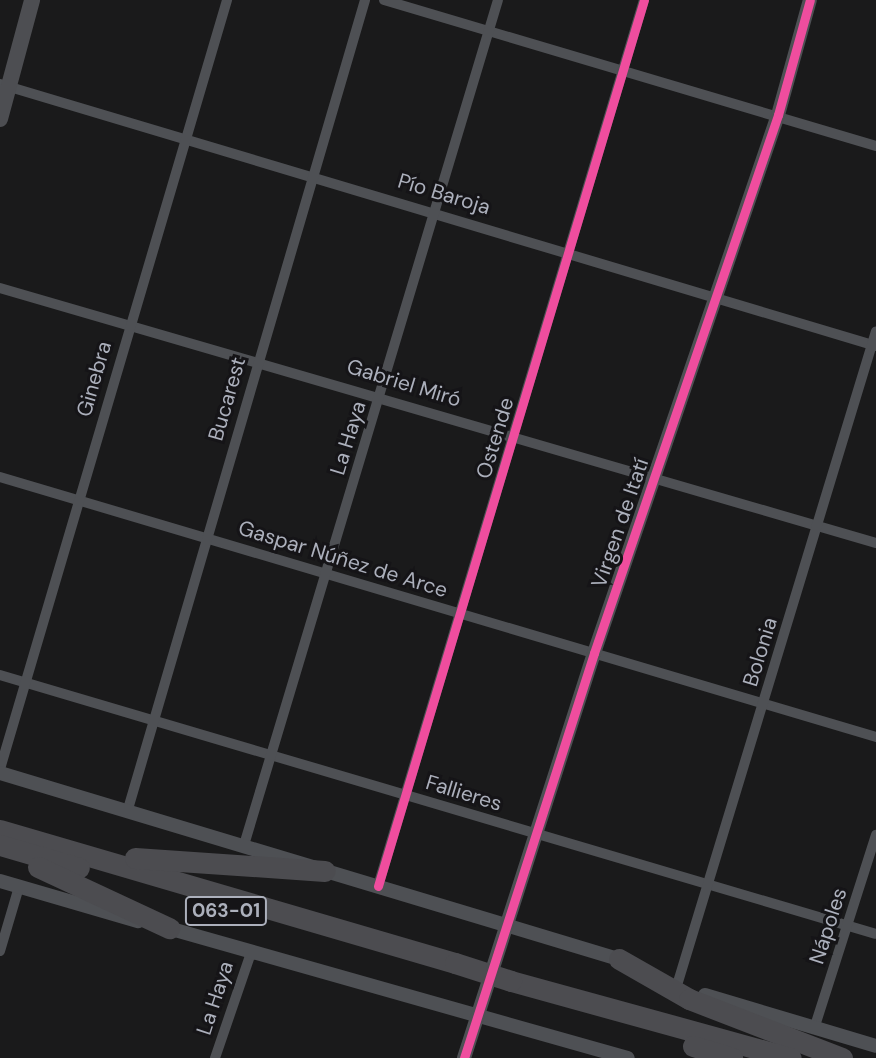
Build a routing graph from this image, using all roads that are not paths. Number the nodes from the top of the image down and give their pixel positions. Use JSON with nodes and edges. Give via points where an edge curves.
{"nodes":[{"id":1,"x":32,"y":0,"type":"edge"},
{"id":2,"x":227,"y":0,"type":"edge"},
{"id":3,"x":365,"y":0,"type":"edge"},
{"id":4,"x":384,"y":0,"type":"edge"},
{"id":5,"x":498,"y":0,"type":"edge"},
{"id":6,"x":644,"y":0,"type":"edge"},
{"id":7,"x":810,"y":0,"type":"edge"},
{"id":8,"x":489,"y":30,"type":"junction"},
{"id":9,"x":624,"y":70,"type":"junction"},
{"id":10,"x":4,"y":85,"type":"edge"},
{"id":11,"x":778,"y":115,"type":"junction"},
{"id":12,"x":0,"y":119,"type":"edge"},
{"id":13,"x":187,"y":138,"type":"junction"},
{"id":14,"x":876,"y":146,"type":"edge"},
{"id":15,"x":313,"y":176,"type":"junction"},
{"id":16,"x":435,"y":212,"type":"junction"},
{"id":17,"x":569,"y":251,"type":"junction"},
{"id":18,"x":0,"y":288,"type":"edge"},
{"id":19,"x":715,"y":298,"type":"junction"},
{"id":20,"x":130,"y":323,"type":"junction"},
{"id":21,"x":876,"y":331,"type":"edge"},
{"id":22,"x":874,"y":345,"type":"edge"},
{"id":23,"x":259,"y":358,"type":"junction"},
{"id":24,"x":381,"y":396,"type":"junction"},
{"id":25,"x":514,"y":437,"type":"junction"},
{"id":26,"x":0,"y":477,"type":"edge"},
{"id":27,"x":654,"y":477,"type":"junction"},
{"id":28,"x":80,"y":499,"type":"junction"},
{"id":29,"x":818,"y":526,"type":"junction"},
{"id":30,"x":206,"y":538,"type":"junction"},
{"id":31,"x":876,"y":543,"type":"edge"},
{"id":32,"x":327,"y":575,"type":"junction"},
{"id":33,"x":457,"y":614,"type":"junction"},
{"id":34,"x":594,"y":653,"type":"junction"},
{"id":35,"x":0,"y":675,"type":"edge"},
{"id":36,"x":26,"y":683,"type":"junction"},
{"id":37,"x":764,"y":704,"type":"junction"},
{"id":38,"x":153,"y":720,"type":"junction"},
{"id":39,"x":876,"y":737,"type":"edge"},
{"id":40,"x":272,"y":753,"type":"junction"},
{"id":41,"x":0,"y":771,"type":"edge"},
{"id":42,"x":406,"y":794,"type":"junction"},
{"id":43,"x":128,"y":809,"type":"junction"},
{"id":44,"x":534,"y":835,"type":"junction"},
{"id":45,"x":876,"y":835,"type":"edge"},
{"id":46,"x":4,"y":836,"type":"edge"},
{"id":47,"x":244,"y":845,"type":"junction"},
{"id":48,"x":0,"y":853,"type":"edge"},
{"id":49,"x":325,"y":872,"type":"junction"},
{"id":50,"x":0,"y":881,"type":"edge"},
{"id":51,"x":710,"y":883,"type":"junction"},
{"id":52,"x":377,"y":886,"type":"junction"},
{"id":53,"x":19,"y":887,"type":"junction"},
{"id":54,"x":505,"y":923,"type":"junction"},
{"id":55,"x":849,"y":926,"type":"junction"},
{"id":56,"x":169,"y":928,"type":"junction"},
{"id":57,"x":876,"y":934,"type":"edge"},
{"id":58,"x":252,"y":950,"type":"junction"},
{"id":59,"x":0,"y":951,"type":"edge"},
{"id":60,"x":619,"y":959,"type":"junction"},
{"id":61,"x":678,"y":982,"type":"junction"},
{"id":62,"x":508,"y":987,"type":"junction"},
{"id":63,"x":478,"y":1014,"type":"junction"},
{"id":64,"x":814,"y":1029,"type":"junction"},
{"id":65,"x":876,"y":1046,"type":"edge"},
{"id":66,"x":215,"y":1058,"type":"edge"},
{"id":67,"x":464,"y":1058,"type":"edge"},
{"id":68,"x":628,"y":1058,"type":"edge"},
{"id":69,"x":732,"y":1058,"type":"edge"},
{"id":70,"x":791,"y":1058,"type":"edge"},
{"id":71,"x":842,"y":1058,"type":"edge"}],
"edges":[{"from":1,"to":10,"type":"main road"},
{"from":2,"to":13,"type":"street","name":"Ginebra"},
{"from":3,"to":15,"type":"street","name":"Bucarest"},
{"from":4,"to":8,"type":"street"},
{"from":5,"to":8,"type":"street","name":"La Haya"},
{"from":6,"to":9,"type":"street","name":"Ostende"},
{"from":7,"to":11,"type":"street","name":"Virgen de Itatí"},
{"from":8,"to":9,"type":"street"},
{"from":8,"to":16,"type":"street","name":"La Haya"},
{"from":9,"to":11,"type":"street"},
{"from":9,"to":17,"type":"street","name":"Ostende"},
{"from":10,"to":12,"type":"main road"},
{"from":10,"to":13,"type":"street","name":"Pío Baroja"},
{"from":11,"to":14,"type":"street"},
{"from":11,"to":19,"type":"street","name":"Virgen de Itatí"},
{"from":13,"to":15,"type":"street","name":"Pío Baroja"},
{"from":13,"to":20,"type":"street","name":"Ginebra"},
{"from":15,"to":16,"type":"street","name":"Pío Baroja"},
{"from":15,"to":23,"type":"street","name":"Bucarest"},
{"from":16,"to":17,"type":"street","name":"Pío Baroja"},
{"from":16,"to":24,"type":"street","name":"La Haya"},
{"from":17,"to":19,"type":"street","name":"Pío Baroja"},
{"from":17,"to":25,"type":"street","name":"Ostende"},
{"from":18,"to":20,"type":"street","name":"Gabriel Miró"},
{"from":19,"to":22,"type":"street","name":"Pío Baroja"},
{"from":19,"to":27,"type":"street","name":"Virgen de Itatí"},
{"from":20,"to":23,"type":"street","name":"Gabriel Miró"},
{"from":20,"to":28,"type":"street","name":"Ginebra"},
{"from":21,"to":22,"type":"street","name":"Bolonia"},
{"from":22,"to":29,"type":"street","name":"Bolonia"},
{"from":23,"to":24,"type":"street","name":"Gabriel Miró"},
{"from":23,"to":30,"type":"street","name":"Bucarest"},
{"from":24,"to":25,"type":"street","name":"Gabriel Miró"},
{"from":24,"to":32,"type":"street","name":"La Haya"},
{"from":25,"to":27,"type":"street","name":"Gabriel Miró"},
{"from":25,"to":33,"type":"street","name":"Ostende"},
{"from":26,"to":28,"type":"street","name":"Gaspar Núñez de Arce"},
{"from":27,"to":29,"type":"street","name":"Gabriel Miró"},
{"from":27,"to":34,"type":"street","name":"Virgen de Itatí"},
{"from":28,"to":30,"type":"street","name":"Gaspar Núñez de Arce"},
{"from":28,"to":36,"type":"street","name":"Ginebra"},
{"from":29,"to":31,"type":"street","name":"Gabriel Miró"},
{"from":29,"to":37,"type":"street","name":"Bolonia"},
{"from":30,"to":32,"type":"street","name":"Gaspar Núñez de Arce"},
{"from":30,"to":38,"type":"street","name":"Bucarest"},
{"from":32,"to":33,"type":"street","name":"Gaspar Núñez de Arce"},
{"from":32,"to":40,"type":"street","name":"La Haya"},
{"from":33,"to":34,"type":"street","name":"Gaspar Núñez de Arce"},
{"from":33,"to":42,"type":"street","name":"Ostende"},
{"from":34,"to":37,"type":"street","name":"Gaspar Núñez de Arce"},
{"from":34,"to":44,"type":"street","name":"Virgen de Itatí"},
{"from":35,"to":36,"type":"street","name":"Fallieres"},
{"from":36,"to":38,"type":"street","name":"Fallieres"},
{"from":36,"to":41,"type":"street","name":"Ginebra"},
{"from":37,"to":39,"type":"street","name":"Gaspar Núñez de Arce"},
{"from":37,"to":51,"type":"street","name":"Bolonia"},
{"from":38,"to":40,"type":"street","name":"Fallieres"},
{"from":38,"to":43,"type":"street","name":"Bucarest"},
{"from":40,"to":42,"type":"street","name":"Fallieres"},
{"from":40,"to":47,"type":"street","name":"La Haya"},
{"from":41,"to":43,"type":"street"},
{"from":42,"to":44,"type":"street","name":"Fallieres"},
{"from":42,"to":52,"type":"street","name":"Ostende"},
{"from":43,"to":47,"type":"street"},
{"from":44,"to":51,"type":"street","name":"Fallieres"},
{"from":44,"to":54,"type":"street","name":"Virgen de Itatí"},
{"from":45,"to":55,"type":"street","name":"Nápoles"},
{"from":46,"to":49,"type":"highway","via":[[169,863]]},
{"from":46,"to":62,"type":"highway","number":"063-01","bridge":true},
{"from":47,"to":49,"type":"street"},
{"from":48,"to":56,"type":"highway"},
{"from":49,"to":52,"type":"street"},
{"from":50,"to":53,"type":"street"},
{"from":51,"to":55,"type":"street","name":"Fallieres"},
{"from":51,"to":61,"type":"street","name":"Bolonia"},
{"from":52,"to":54,"type":"street"},
{"from":53,"to":56,"type":"street"},
{"from":53,"to":59,"type":"street"},
{"from":54,"to":60,"type":"street"},
{"from":54,"to":63,"type":"street","name":"Virgen de Itatí"},
{"from":55,"to":57,"type":"street","name":"Fallieres"},
{"from":55,"to":64,"type":"street","name":"Nápoles"},
{"from":56,"to":58,"type":"street"},
{"from":58,"to":63,"type":"street"},
{"from":58,"to":66,"type":"street","name":"La Haya"},
{"from":60,"to":61,"type":"street"},
{"from":60,"to":71,"type":"highway","via":[[689,999]]},
{"from":61,"to":64,"type":"street"},
{"from":62,"to":69,"type":"highway","number":"063-01"},
{"from":62,"to":70,"type":"highway","number":"063-01"},
{"from":63,"to":67,"type":"street","name":"Virgen de Itatí"},
{"from":63,"to":68,"type":"street"},
{"from":64,"to":65,"type":"street"}]}
